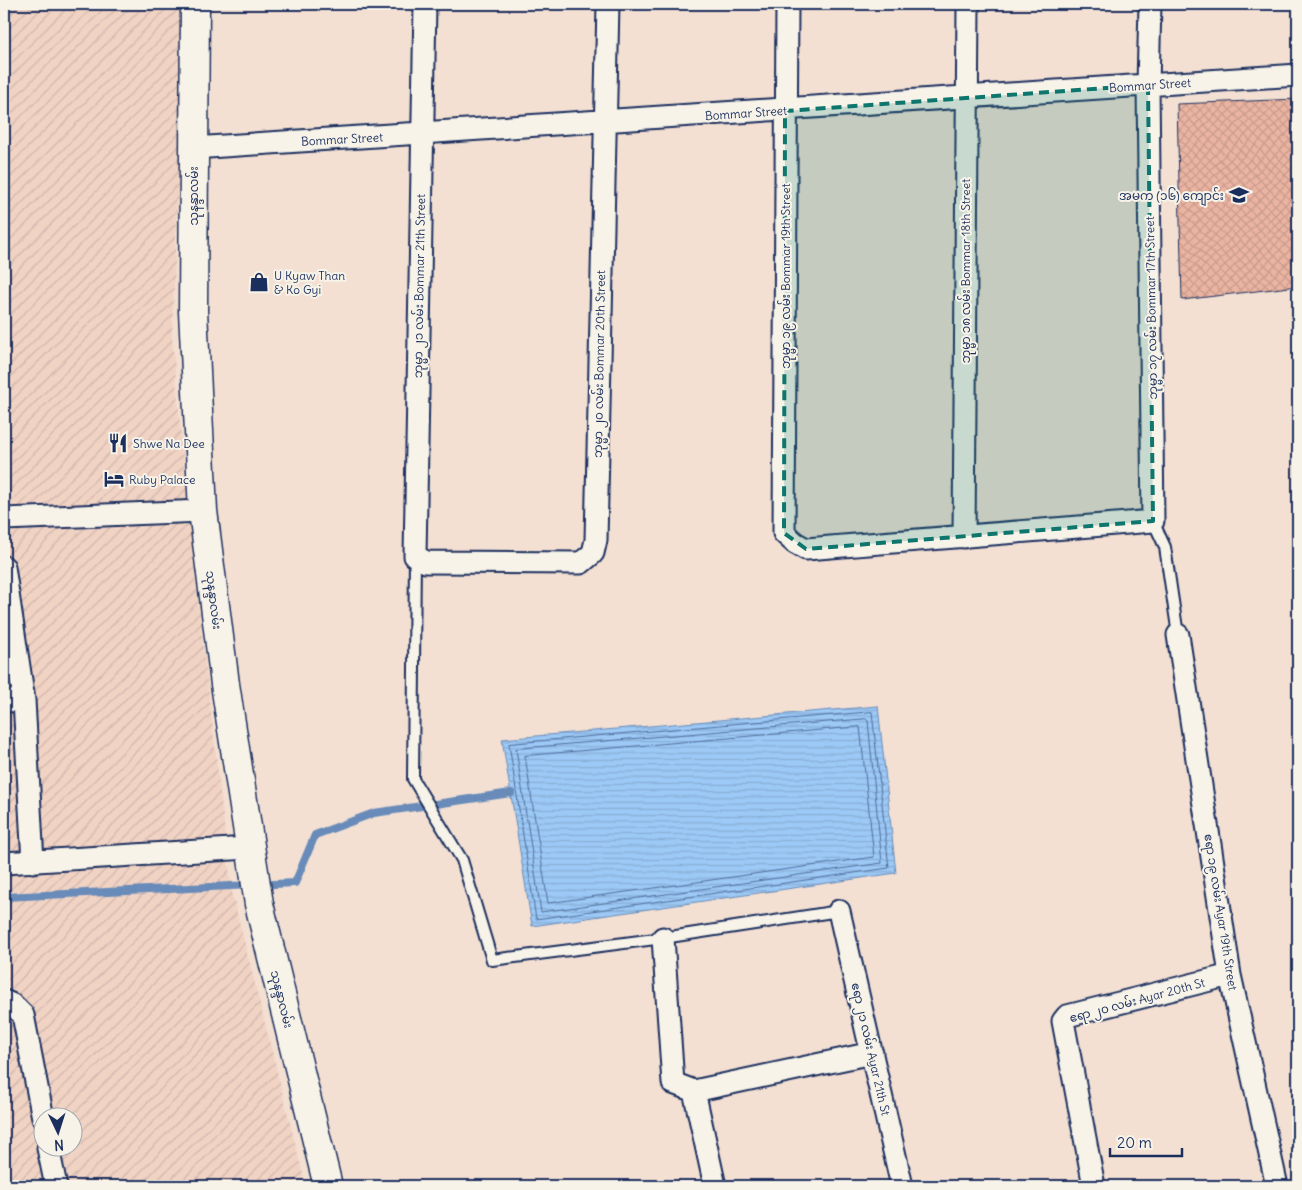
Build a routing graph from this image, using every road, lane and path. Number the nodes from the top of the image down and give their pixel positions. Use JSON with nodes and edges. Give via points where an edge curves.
{"nodes":[{"id":1,"x":195,"y":4,"type":"edge"},
{"id":2,"x":425,"y":4,"type":"edge"},
{"id":3,"x":608,"y":4,"type":"edge"},
{"id":4,"x":787,"y":4,"type":"edge"},
{"id":5,"x":968,"y":4,"type":"edge"},
{"id":6,"x":1150,"y":4,"type":"edge"},
{"id":7,"x":1298,"y":75,"type":"edge"},
{"id":8,"x":1148,"y":85,"type":"junction"},
{"id":9,"x":966,"y":98,"type":"junction"},
{"id":10,"x":786,"y":111,"type":"junction"},
{"id":11,"x":604,"y":122,"type":"junction"},
{"id":12,"x":421,"y":134,"type":"junction"},
{"id":13,"x":193,"y":148,"type":"junction"},
{"id":14,"x":203,"y":511,"type":"junction"},
{"id":15,"x":4,"y":519,"type":"edge"},
{"id":16,"x":1153,"y":522,"type":"junction"},
{"id":17,"x":964,"y":538,"type":"junction"},
{"id":18,"x":421,"y":559,"type":"junction"},
{"id":19,"x":4,"y":567,"type":"edge"},
{"id":20,"x":1178,"y":635,"type":"joint"},
{"id":21,"x":14,"y":700,"type":"edge"},
{"id":22,"x":248,"y":848,"type":"junction"},
{"id":23,"x":33,"y":862,"type":"junction"},
{"id":24,"x":4,"y":863,"type":"edge"},
{"id":25,"x":839,"y":911,"type":"joint"},
{"id":26,"x":663,"y":938,"type":"junction"},
{"id":27,"x":1230,"y":975,"type":"junction"},
{"id":28,"x":4,"y":1001,"type":"edge"},
{"id":29,"x":872,"y":1053,"type":"junction"},
{"id":30,"x":694,"y":1091,"type":"junction"},
{"id":31,"x":41,"y":1108,"type":"edge"},
{"id":32,"x":50,"y":1158,"type":"edge"},
{"id":33,"x":56,"y":1186,"type":"edge"},
{"id":34,"x":328,"y":1186,"type":"edge"},
{"id":35,"x":715,"y":1186,"type":"edge"},
{"id":36,"x":902,"y":1186,"type":"edge"},
{"id":37,"x":1094,"y":1186,"type":"edge"},
{"id":38,"x":1277,"y":1186,"type":"edge"}],
"edges":[{"from":1,"to":13,"type":"main road","name":"သုနန္ဒာလမ်း"},
{"from":2,"to":12,"type":"street","name":"ဘုမ္မာ ၂၁ လမ်း Bommar 21th Street"},
{"from":3,"to":11,"type":"street","name":"ဘုမ္မာ ၂၀ လမ်း Bommar 20th Street"},
{"from":4,"to":10,"type":"street","name":"ဘုမ္မာ ၁၉ လမ်း Bommar 19th Street"},
{"from":5,"to":9,"type":"street","name":"ဘုမ္မာ ၁၈ လမ်း Bommar 18th Street"},
{"from":6,"to":8,"type":"street","name":"ဘုမ္မာ ၁၇ လမ်း Bommar 17th Street"},
{"from":7,"to":8,"type":"street","name":"Bommar Street"},
{"from":8,"to":9,"type":"street","name":"Bommar Street"},
{"from":8,"to":16,"type":"street","name":"ဘုမ္မာ ၁၇ လမ်း Bommar 17th Street"},
{"from":9,"to":10,"type":"street","name":"Bommar Street"},
{"from":9,"to":17,"type":"street","name":"ဘုမ္မာ ၁၈ လမ်း Bommar 18th Street"},
{"from":10,"to":11,"type":"street","name":"Bommar Street"},
{"from":10,"to":17,"type":"street","name":"ဘုမ္မာ ၁၉ လမ်း Bommar 19th Street","via":[[784,533],[794,543],[806,548]]},
{"from":11,"to":12,"type":"street","name":"Bommar Street"},
{"from":11,"to":18,"type":"street","name":"ဘုမ္မာ ၂၀ လမ်း Bommar 20th Street","via":[[596,540],[593,553],[581,563]]},
{"from":12,"to":13,"type":"street","name":"Bommar Street"},
{"from":12,"to":18,"type":"street","name":"ဘုမ္မာ ၂၁ လမ်း Bommar 21th Street"},
{"from":13,"to":14,"type":"main road","name":"သုနန္ဒာလမ်း","via":[[193,312]]},
{"from":14,"to":15,"type":"street"},
{"from":14,"to":22,"type":"main road","name":"သုနန္ဒာလမ်း"},
{"from":16,"to":17,"type":"street"},
{"from":16,"to":20,"type":"lane","via":[[1165,547]]},
{"from":18,"to":26,"type":"lane","via":[[413,779],[462,860],[492,960]]},
{"from":19,"to":21,"type":"street"},
{"from":20,"to":27,"type":"street","name":"ဧရာ ၁၉ လမ်း Ayar 19th Street"},
{"from":21,"to":23,"type":"street"},
{"from":22,"to":23,"type":"street"},
{"from":22,"to":34,"type":"main road","name":"သုနန္ဒာလမ်း"},
{"from":23,"to":24,"type":"street"},
{"from":25,"to":26,"type":"lane"},
{"from":25,"to":29,"type":"street","name":"ဧရာ ၂၁ လမ်း Ayar 21th St"},
{"from":26,"to":30,"type":"street","via":[[674,1082]]},
{"from":27,"to":37,"type":"street","name":"ဧရာ ၂၀ လမ်း Ayar 20th St","via":[[1068,1016],[1063,1021]]},
{"from":27,"to":38,"type":"street","name":"ဧရာ ၁၉ လမ်း Ayar 19th Street"},
{"from":28,"to":31,"type":"street","via":[[23,1015]]},
{"from":29,"to":30,"type":"street"},
{"from":29,"to":36,"type":"street","name":"ဧရာ ၂၁ လမ်း Ayar 21th St"},
{"from":30,"to":35,"type":"street"},
{"from":32,"to":33,"type":"street"}]}
